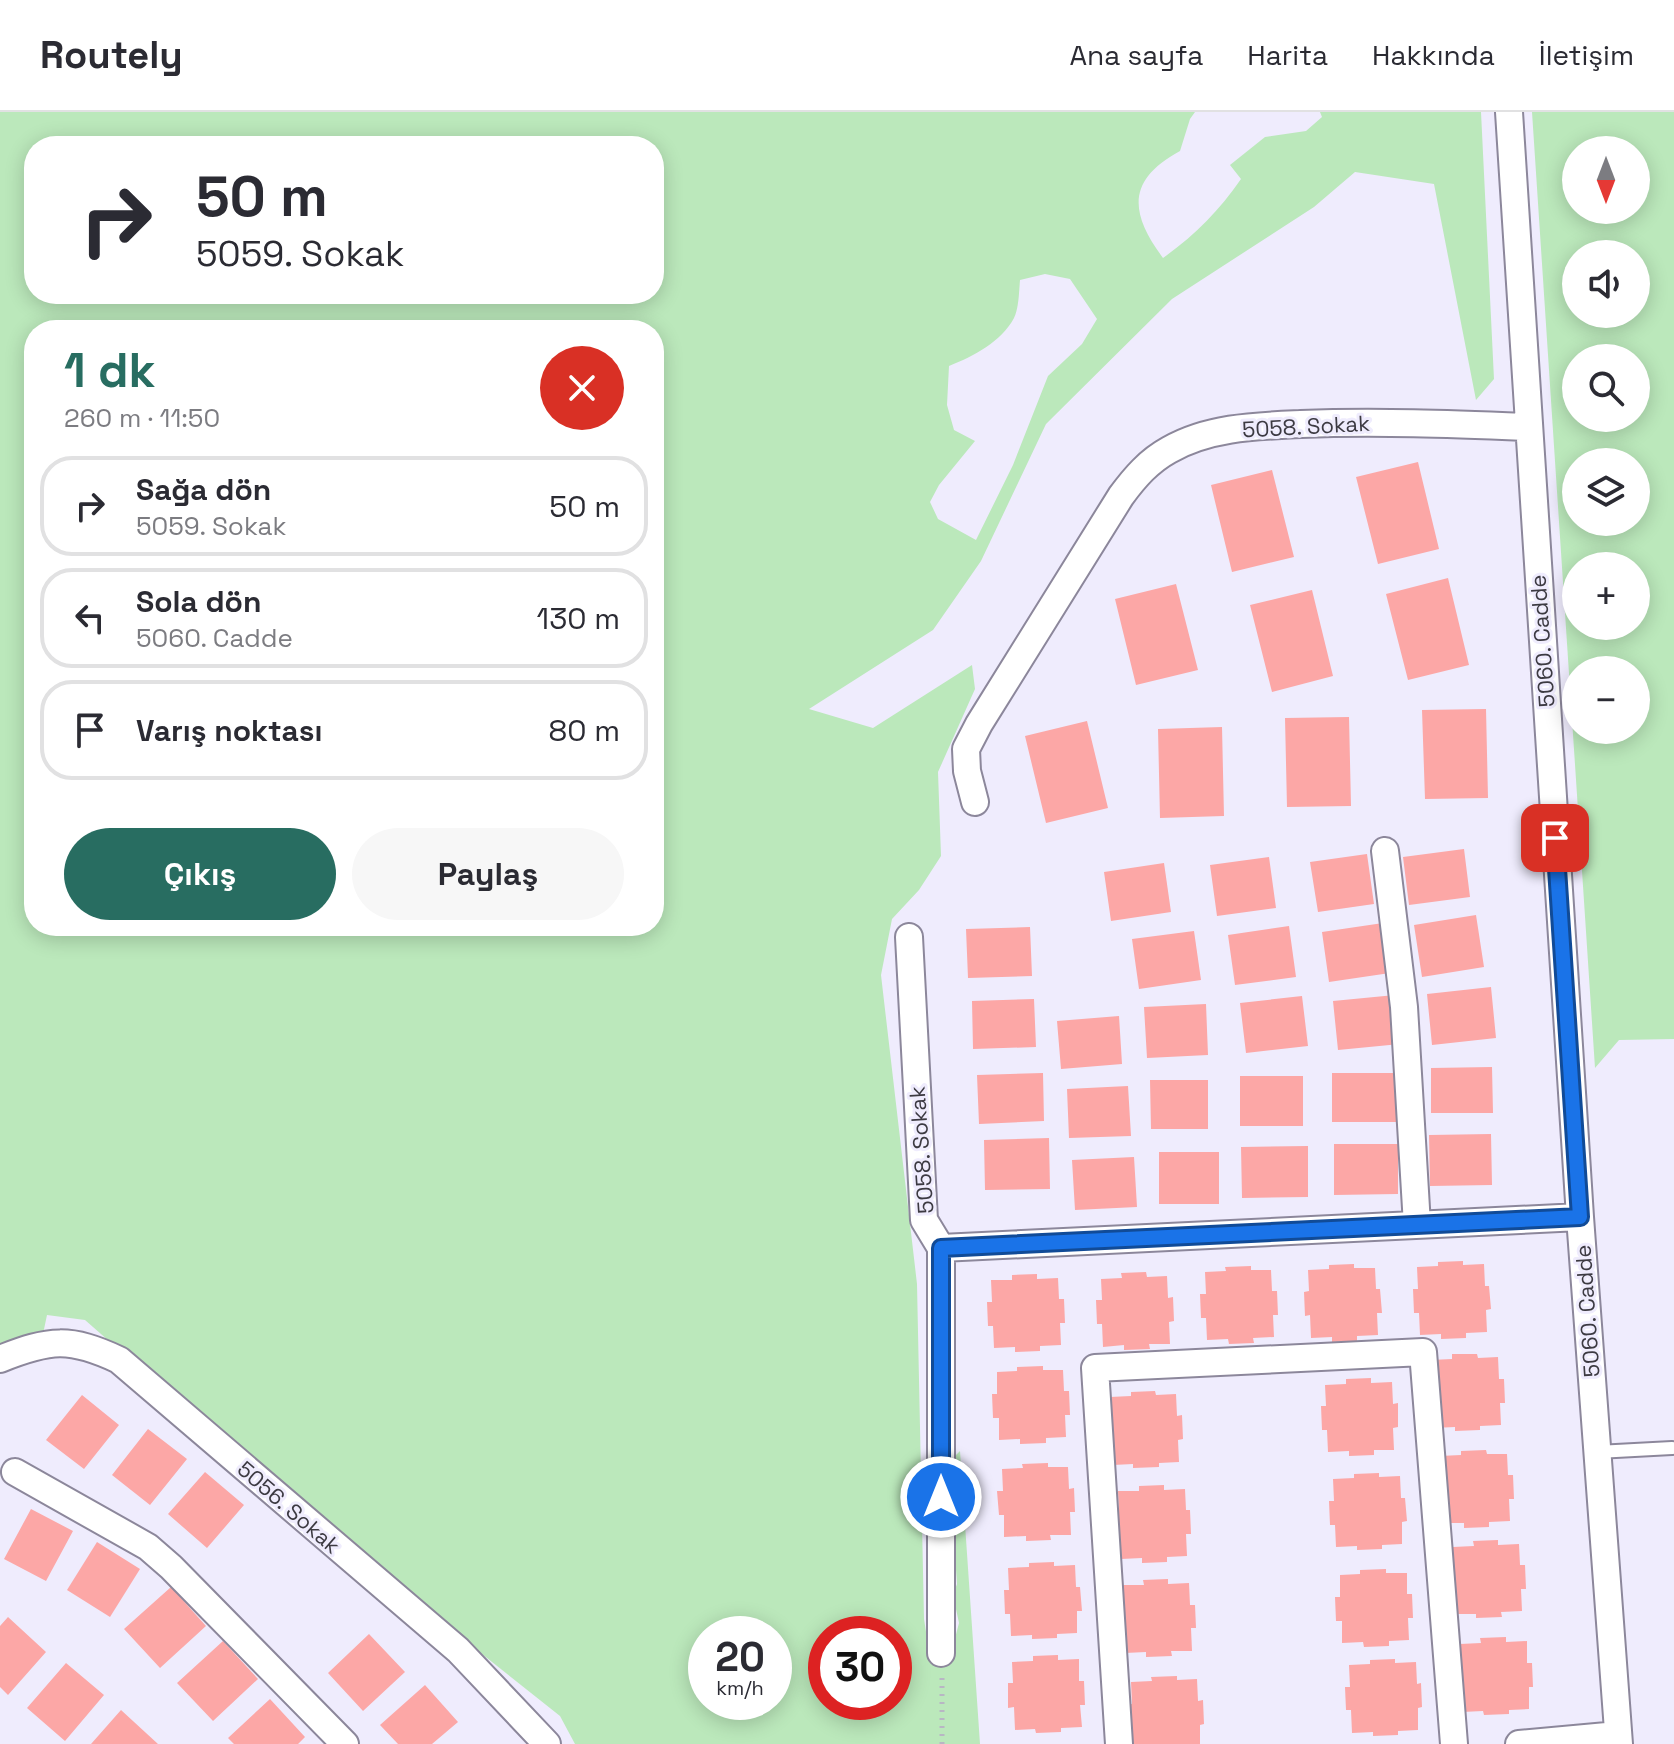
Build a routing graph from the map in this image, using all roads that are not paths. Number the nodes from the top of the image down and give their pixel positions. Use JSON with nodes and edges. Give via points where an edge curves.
{"nodes":[{"id":1,"x":1509,"y":112,"type":"edge"},
{"id":2,"x":1528,"y":427,"type":"junction"},
{"id":3,"x":975,"y":802,"type":"dead end"},
{"id":4,"x":1385,"y":851,"type":"dead end"},
{"id":5,"x":909,"y":937,"type":"dead end"},
{"id":6,"x":1580,"y":1217,"type":"junction"},
{"id":7,"x":1417,"y":1225,"type":"junction"},
{"id":8,"x":941,"y":1248,"type":"junction"},
{"id":9,"x":0,"y":1359,"type":"edge"},
{"id":10,"x":1672,"y":1448,"type":"dead end"},
{"id":11,"x":1597,"y":1452,"type":"junction"},
{"id":12,"x":15,"y":1472,"type":"dead end"},
{"id":13,"x":941,"y":1653,"type":"road end"},
{"id":14,"x":1618,"y":1739,"type":"edge"},
{"id":15,"x":345,"y":1744,"type":"edge"},
{"id":16,"x":547,"y":1744,"type":"edge"},
{"id":17,"x":1119,"y":1744,"type":"edge"},
{"id":18,"x":1454,"y":1744,"type":"edge"},
{"id":19,"x":1519,"y":1744,"type":"edge"}],
"edges":[{"from":1,"to":2,"type":"street","name":"5060. Cadde"},
{"from":2,"to":3,"type":"street","name":"5058. Sokak","via":[[1366,421],[1242,427],[1170,449],[1140,471],[1121,496],[979,724],[966,749]]},
{"from":2,"to":6,"type":"street","name":"5060. Cadde"},
{"from":4,"to":7,"type":"street","via":[[1404,1007]]},
{"from":5,"to":8,"type":"street","name":"5058. Sokak","via":[[924,1220]]},
{"from":6,"to":7,"type":"street"},
{"from":6,"to":11,"type":"street","name":"5060. Cadde"},
{"from":7,"to":8,"type":"street"},
{"from":8,"to":13,"type":"street","name":"5058. Sokak"},
{"from":9,"to":16,"type":"street","name":"5056. Sokak","via":[[44,1344],[72,1342],[119,1360],[458,1650]]},
{"from":10,"to":11,"type":"lane"},
{"from":11,"to":14,"type":"street","name":"5060. Cadde"},
{"from":12,"to":15,"type":"street","via":[[148,1547]]},
{"from":14,"to":19,"type":"street"},
{"from":17,"to":18,"type":"street","via":[[1095,1368],[1423,1352]]}]}
